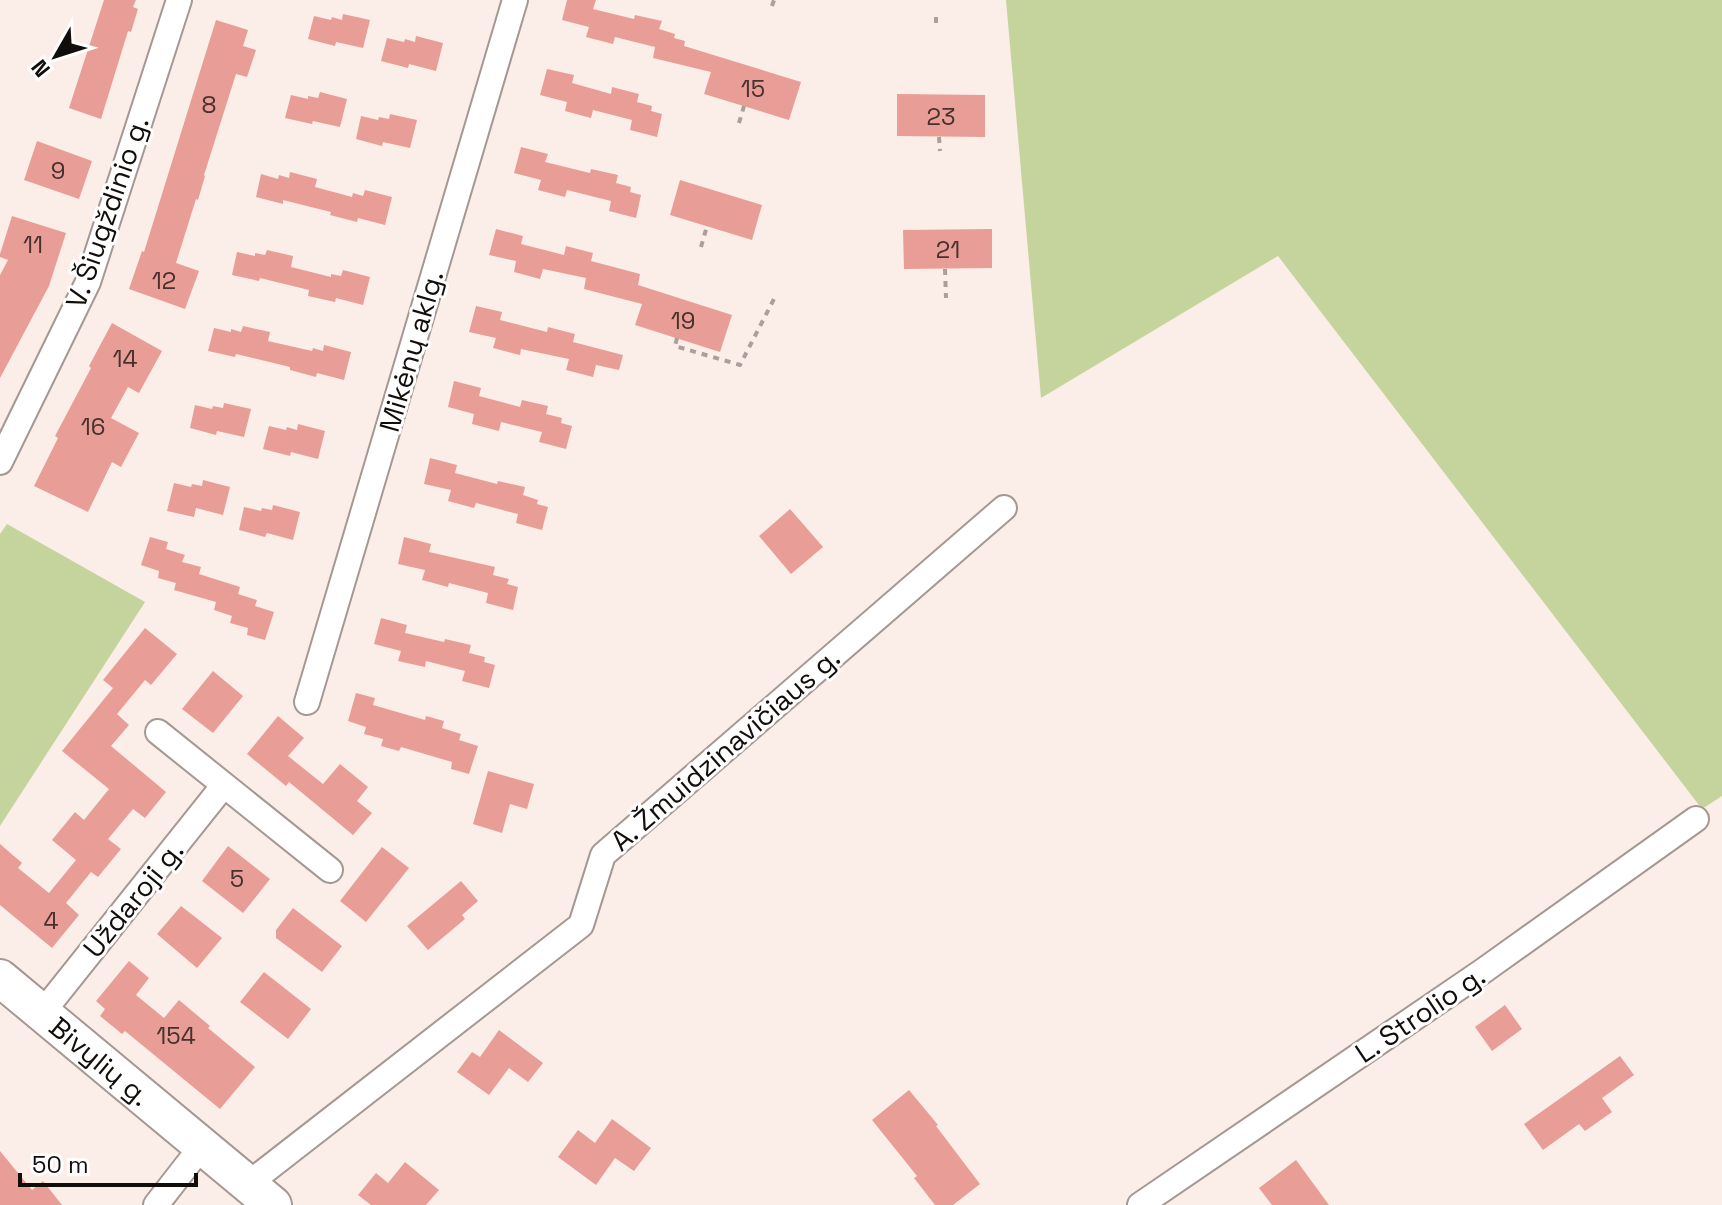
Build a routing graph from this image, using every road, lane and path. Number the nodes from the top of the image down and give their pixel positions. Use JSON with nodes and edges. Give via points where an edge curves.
{"nodes":[{"id":1,"x":179,"y":0,"type":"edge"},
{"id":2,"x":515,"y":0,"type":"edge"},
{"id":3,"x":774,"y":0,"type":"edge"},
{"id":4,"x":772,"y":6,"type":"dead end"},
{"id":5,"x":936,"y":17,"type":"dead end"},
{"id":6,"x":936,"y":29,"type":"dead end"},
{"id":7,"x":744,"y":106,"type":"dead end"},
{"id":8,"x":739,"y":123,"type":"dead end"},
{"id":9,"x":939,"y":137,"type":"dead end"},
{"id":10,"x":940,"y":151,"type":"dead end"},
{"id":11,"x":707,"y":226,"type":"dead end"},
{"id":12,"x":701,"y":247,"type":"dead end"},
{"id":13,"x":945,"y":269,"type":"dead end"},
{"id":14,"x":946,"y":298,"type":"dead end"},
{"id":15,"x":774,"y":299,"type":"dead end"},
{"id":16,"x":677,"y":338,"type":"dead end"},
{"id":17,"x":0,"y":462,"type":"edge"},
{"id":18,"x":1004,"y":508,"type":"dead end"},
{"id":19,"x":307,"y":702,"type":"dead end"},
{"id":20,"x":158,"y":732,"type":"dead end"},
{"id":21,"x":224,"y":785,"type":"junction"},
{"id":22,"x":1696,"y":819,"type":"dead end"},
{"id":23,"x":330,"y":870,"type":"dead end"},
{"id":24,"x":0,"y":978,"type":"edge"},
{"id":25,"x":42,"y":1013,"type":"junction"},
{"id":26,"x":202,"y":1146,"type":"junction"},
{"id":27,"x":261,"y":1194,"type":"edge"},
{"id":28,"x":156,"y":1205,"type":"edge"},
{"id":29,"x":1140,"y":1205,"type":"edge"}],
"edges":[{"from":1,"to":17,"type":"street","name":"V. Šiugždinio g.","via":[[88,282]]},
{"from":2,"to":19,"type":"street","name":"Mikėnų aklg."},
{"from":3,"to":4,"type":"path"},
{"from":5,"to":6,"type":"path"},
{"from":7,"to":8,"type":"path"},
{"from":9,"to":10,"type":"path"},
{"from":11,"to":12,"type":"path"},
{"from":13,"to":14,"type":"path"},
{"from":15,"to":16,"type":"path","via":[[740,365],[675,346]]},
{"from":18,"to":27,"type":"street","name":"A. Žmuidzinavičiaus g.","via":[[603,855],[581,925]]},
{"from":20,"to":21,"type":"street"},
{"from":21,"to":23,"type":"street"},
{"from":21,"to":25,"type":"street","name":"Uždaroji g."},
{"from":22,"to":29,"type":"street","name":"L. Strolio g."},
{"from":24,"to":25,"type":"street","name":"Bivylių g."},
{"from":25,"to":26,"type":"street","name":"Bivylių g."},
{"from":26,"to":27,"type":"street","name":"Bivylių g."},
{"from":26,"to":28,"type":"street"}]}
